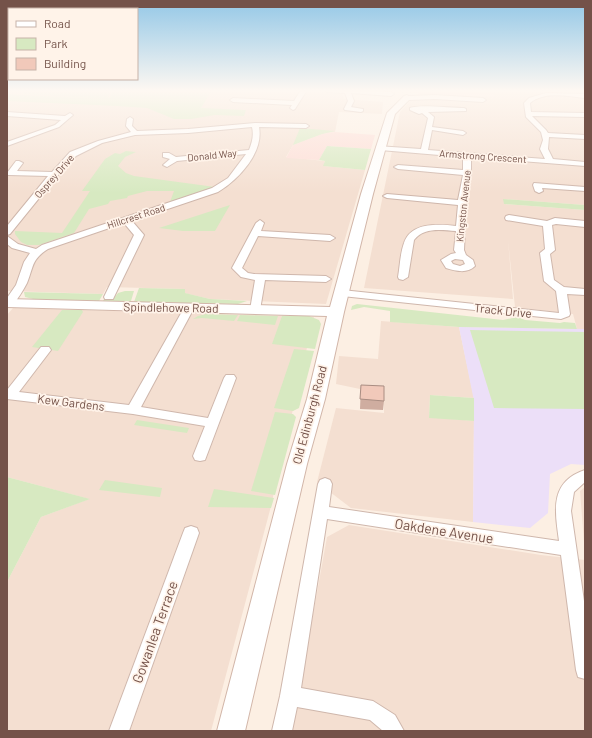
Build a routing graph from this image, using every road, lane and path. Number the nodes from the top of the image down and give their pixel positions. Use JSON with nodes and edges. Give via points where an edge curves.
{"nodes":[{"id":1,"x":59,"y":124,"type":"edge"},
{"id":2,"x":129,"y":124,"type":"edge"},
{"id":3,"x":387,"y":124,"type":"edge"},
{"id":4,"x":430,"y":124,"type":"edge"},
{"id":5,"x":537,"y":124,"type":"edge"},
{"id":6,"x":255,"y":125,"type":"junction"},
{"id":7,"x":306,"y":126,"type":"dead end"},
{"id":8,"x":429,"y":128,"type":"junction"},
{"id":9,"x":471,"y":130,"type":"dead end"},
{"id":10,"x":135,"y":133,"type":"junction"},
{"id":11,"x":463,"y":133,"type":"junction"},
{"id":12,"x":545,"y":135,"type":"junction"},
{"id":13,"x":585,"y":137,"type":"edge"},
{"id":14,"x":469,"y":139,"type":"dead end"},
{"id":15,"x":9,"y":142,"type":"edge"},
{"id":16,"x":380,"y":148,"type":"junction"},
{"id":17,"x":250,"y":152,"type":"junction"},
{"id":18,"x":424,"y":152,"type":"junction"},
{"id":19,"x":467,"y":154,"type":"junction"},
{"id":20,"x":166,"y":155,"type":"dead end"},
{"id":21,"x":175,"y":159,"type":"junction"},
{"id":22,"x":550,"y":161,"type":"junction"},
{"id":23,"x":19,"y":163,"type":"dead end"},
{"id":24,"x":585,"y":164,"type":"edge"},
{"id":25,"x":167,"y":165,"type":"dead end"},
{"id":26,"x":398,"y":167,"type":"dead end"},
{"id":27,"x":467,"y":173,"type":"junction"},
{"id":28,"x":54,"y":174,"type":"junction"},
{"id":29,"x":585,"y":188,"type":"edge"},
{"id":30,"x":423,"y":190,"type":"dead end"},
{"id":31,"x":539,"y":191,"type":"dead end"},
{"id":32,"x":387,"y":196,"type":"dead end"},
{"id":33,"x":422,"y":200,"type":"junction"},
{"id":34,"x":462,"y":203,"type":"junction"},
{"id":35,"x":509,"y":218,"type":"dead end"},
{"id":36,"x":126,"y":220,"type":"junction"},
{"id":37,"x":260,"y":223,"type":"dead end"},
{"id":38,"x":548,"y":224,"type":"junction"},
{"id":39,"x":585,"y":224,"type":"edge"},
{"id":40,"x":316,"y":227,"type":"dead end"},
{"id":41,"x":460,"y":229,"type":"junction"},
{"id":42,"x":7,"y":232,"type":"edge"},
{"id":43,"x":256,"y":233,"type":"junction"},
{"id":44,"x":313,"y":236,"type":"junction"},
{"id":45,"x":330,"y":238,"type":"dead end"},
{"id":46,"x":7,"y":239,"type":"edge"},
{"id":47,"x":36,"y":252,"type":"junction"},
{"id":48,"x":462,"y":257,"type":"dead end"},
{"id":49,"x":403,"y":276,"type":"dead end"},
{"id":50,"x":260,"y":278,"type":"junction"},
{"id":51,"x":326,"y":279,"type":"dead end"},
{"id":52,"x":561,"y":290,"type":"junction"},
{"id":53,"x":585,"y":292,"type":"edge"},
{"id":54,"x":109,"y":298,"type":"dead end"},
{"id":55,"x":339,"y":302,"type":"junction"},
{"id":56,"x":8,"y":303,"type":"edge"},
{"id":57,"x":188,"y":308,"type":"junction"},
{"id":58,"x":255,"y":310,"type":"junction"},
{"id":59,"x":45,"y":350,"type":"dead end"},
{"id":60,"x":230,"y":378,"type":"dead end"},
{"id":61,"x":8,"y":395,"type":"edge"},
{"id":62,"x":133,"y":410,"type":"junction"},
{"id":63,"x":212,"y":423,"type":"junction"},
{"id":64,"x":200,"y":456,"type":"dead end"},
{"id":65,"x":582,"y":477,"type":"edge"},
{"id":66,"x":325,"y":484,"type":"dead end"},
{"id":67,"x":321,"y":512,"type":"junction"},
{"id":68,"x":191,"y":533,"type":"dead end"},
{"id":69,"x":567,"y":549,"type":"junction"},
{"id":70,"x":585,"y":670,"type":"edge"},
{"id":71,"x":290,"y":696,"type":"junction"},
{"id":72,"x":119,"y":731,"type":"edge"},
{"id":73,"x":231,"y":731,"type":"edge"},
{"id":74,"x":282,"y":731,"type":"edge"},
{"id":75,"x":394,"y":731,"type":"edge"}],
"edges":[{"from":1,"to":15,"type":"street"},
{"from":2,"to":10,"type":"street"},
{"from":3,"to":16,"type":"main road","name":"Old Edinburgh Road"},
{"from":4,"to":8,"type":"street"},
{"from":5,"to":12,"type":"street"},
{"from":6,"to":7,"type":"street","name":"Osprey Drive"},
{"from":6,"to":10,"type":"street","name":"Osprey Drive"},
{"from":6,"to":17,"type":"street","name":"Hillcrest Road","via":[[258,133]]},
{"from":8,"to":11,"type":"street"},
{"from":8,"to":18,"type":"street"},
{"from":9,"to":11,"type":"street"},
{"from":10,"to":28,"type":"street","name":"Osprey Drive","via":[[114,137],[79,150]]},
{"from":11,"to":14,"type":"street"},
{"from":12,"to":13,"type":"street"},
{"from":12,"to":22,"type":"street","via":[[544,149]]},
{"from":16,"to":18,"type":"street","name":"Armstrong Crescent"},
{"from":16,"to":55,"type":"main road","name":"Old Edinburgh Road"},
{"from":17,"to":21,"type":"street","name":"Donald Way"},
{"from":17,"to":36,"type":"street","name":"Hillcrest Road","via":[[243,168],[220,189]]},
{"from":18,"to":19,"type":"street","name":"Armstrong Crescent"},
{"from":19,"to":22,"type":"street","name":"Armstrong Crescent"},
{"from":19,"to":27,"type":"street","name":"Kingston Avenue"},
{"from":20,"to":21,"type":"street","name":"Donald Way"},
{"from":21,"to":25,"type":"street","name":"Donald Way"},
{"from":22,"to":24,"type":"street","name":"Armstrong Crescent"},
{"from":23,"to":28,"type":"street","via":[[11,173]]},
{"from":26,"to":27,"type":"street","via":[[425,173]]},
{"from":27,"to":34,"type":"street","name":"Kingston Avenue"},
{"from":28,"to":42,"type":"street","name":"Osprey Drive"},
{"from":29,"to":31,"type":"street","via":[[537,185]]},
{"from":30,"to":33,"type":"street"},
{"from":32,"to":33,"type":"street"},
{"from":33,"to":34,"type":"street"},
{"from":34,"to":41,"type":"street","name":"Kingston Avenue"},
{"from":35,"to":38,"type":"street"},
{"from":36,"to":47,"type":"street","name":"Hillcrest Road","via":[[62,240]]},
{"from":36,"to":54,"type":"street","via":[[139,235]]},
{"from":37,"to":43,"type":"street"},
{"from":38,"to":39,"type":"street","via":[[555,221]]},
{"from":38,"to":52,"type":"street","via":[[550,250],[545,253],[549,281]]},
{"from":40,"to":44,"type":"street"},
{"from":41,"to":48,"type":"street","name":"Kingston Avenue","via":[[459,250]]},
{"from":41,"to":49,"type":"street","via":[[425,229],[415,233],[409,240]]},
{"from":43,"to":44,"type":"street"},
{"from":43,"to":50,"type":"street","via":[[237,268],[247,276]]},
{"from":44,"to":45,"type":"street"},
{"from":46,"to":47,"type":"street","via":[[15,246]]},
{"from":47,"to":56,"type":"street","via":[[30,257],[23,280]]},
{"from":50,"to":51,"type":"street","via":[[299,273]]},
{"from":50,"to":58,"type":"street"},
{"from":52,"to":53,"type":"street"},
{"from":52,"to":55,"type":"street","name":"Track Drive","via":[[565,314],[558,317]]},
{"from":55,"to":58,"type":"main road","name":"Spindlehowe Road"},
{"from":55,"to":73,"type":"main road","name":"Old Edinburgh Road"},
{"from":56,"to":57,"type":"main road","name":"Spindlehowe Road"},
{"from":57,"to":58,"type":"main road","name":"Spindlehowe Road"},
{"from":57,"to":62,"type":"street"},
{"from":59,"to":61,"type":"street","name":"Kew Gardens"},
{"from":60,"to":63,"type":"street"},
{"from":61,"to":62,"type":"street","name":"Kew Gardens"},
{"from":62,"to":63,"type":"street","name":"Kew Gardens"},
{"from":63,"to":64,"type":"street"},
{"from":65,"to":69,"type":"street","via":[[571,484],[564,493]]},
{"from":66,"to":67,"type":"street"},
{"from":67,"to":69,"type":"street","name":"Oakdene Avenue"},
{"from":67,"to":71,"type":"street"},
{"from":68,"to":72,"type":"street","name":"Gowanlea Terrace"},
{"from":69,"to":70,"type":"street"},
{"from":71,"to":74,"type":"street"},
{"from":71,"to":75,"type":"street","via":[[373,711],[384,717]]}]}
